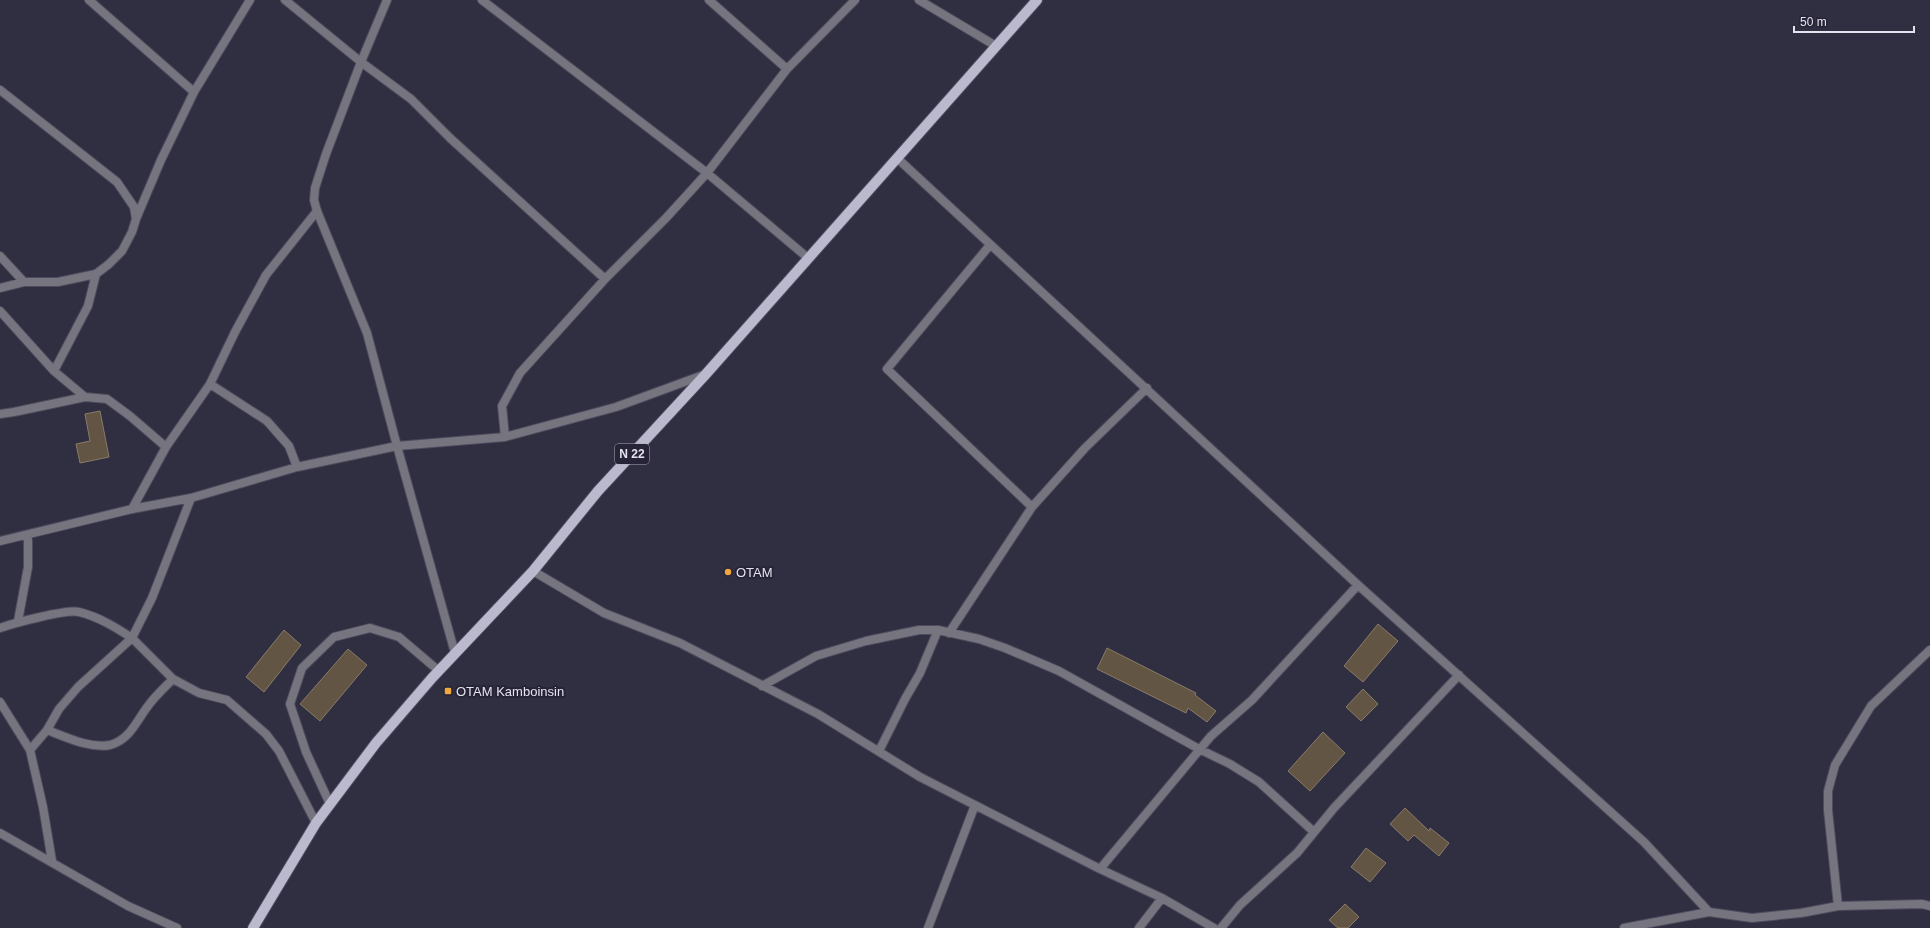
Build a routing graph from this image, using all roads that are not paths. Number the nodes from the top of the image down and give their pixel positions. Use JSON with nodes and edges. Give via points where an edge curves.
{"nodes":[{"id":1,"x":89,"y":0,"type":"edge"},
{"id":2,"x":250,"y":0,"type":"edge"},
{"id":3,"x":285,"y":0,"type":"edge"},
{"id":4,"x":387,"y":0,"type":"edge"},
{"id":5,"x":482,"y":0,"type":"edge"},
{"id":6,"x":709,"y":0,"type":"edge"},
{"id":7,"x":854,"y":0,"type":"edge"},
{"id":8,"x":919,"y":0,"type":"edge"},
{"id":9,"x":1037,"y":0,"type":"edge"},
{"id":10,"x":996,"y":46,"type":"junction"},
{"id":11,"x":361,"y":62,"type":"junction"},
{"id":12,"x":787,"y":68,"type":"junction"},
{"id":13,"x":0,"y":90,"type":"edge"},
{"id":14,"x":194,"y":92,"type":"junction"},
{"id":15,"x":897,"y":158,"type":"junction"},
{"id":16,"x":707,"y":173,"type":"junction"},
{"id":17,"x":317,"y":212,"type":"junction"},
{"id":18,"x":136,"y":219,"type":"junction"},
{"id":19,"x":990,"y":245,"type":"junction"},
{"id":20,"x":0,"y":256,"type":"edge"},
{"id":21,"x":808,"y":258,"type":"junction"},
{"id":22,"x":96,"y":274,"type":"junction"},
{"id":23,"x":605,"y":279,"type":"junction"},
{"id":24,"x":24,"y":282,"type":"junction"},
{"id":25,"x":0,"y":288,"type":"edge"},
{"id":26,"x":0,"y":311,"type":"edge"},
{"id":27,"x":54,"y":371,"type":"junction"},
{"id":28,"x":706,"y":374,"type":"junction"},
{"id":29,"x":210,"y":384,"type":"junction"},
{"id":30,"x":1146,"y":388,"type":"junction"},
{"id":31,"x":85,"y":397,"type":"junction"},
{"id":32,"x":0,"y":414,"type":"edge"},
{"id":33,"x":505,"y":437,"type":"junction"},
{"id":34,"x":397,"y":446,"type":"junction"},
{"id":35,"x":166,"y":447,"type":"junction"},
{"id":36,"x":297,"y":467,"type":"junction"},
{"id":37,"x":191,"y":498,"type":"junction"},
{"id":38,"x":1032,"y":508,"type":"junction"},
{"id":39,"x":132,"y":509,"type":"junction"},
{"id":40,"x":28,"y":535,"type":"junction"},
{"id":41,"x":0,"y":541,"type":"edge"},
{"id":42,"x":533,"y":570,"type":"junction"},
{"id":43,"x":1358,"y":584,"type":"junction"},
{"id":44,"x":18,"y":621,"type":"junction"},
{"id":45,"x":0,"y":628,"type":"edge"},
{"id":46,"x":938,"y":630,"type":"junction"},
{"id":47,"x":949,"y":633,"type":"junction"},
{"id":48,"x":132,"y":638,"type":"junction"},
{"id":49,"x":1930,"y":650,"type":"edge"},
{"id":50,"x":455,"y":653,"type":"junction"},
{"id":51,"x":438,"y":671,"type":"junction"},
{"id":52,"x":1459,"y":675,"type":"junction"},
{"id":53,"x":173,"y":679,"type":"junction"},
{"id":54,"x":762,"y":686,"type":"junction"},
{"id":55,"x":0,"y":702,"type":"edge"},
{"id":56,"x":48,"y":730,"type":"junction"},
{"id":57,"x":1199,"y":749,"type":"junction"},
{"id":58,"x":30,"y":750,"type":"junction"},
{"id":59,"x":879,"y":751,"type":"junction"},
{"id":60,"x":330,"y":804,"type":"junction"},
{"id":61,"x":975,"y":805,"type":"junction"},
{"id":62,"x":316,"y":823,"type":"junction"},
{"id":63,"x":0,"y":832,"type":"edge"},
{"id":64,"x":1314,"y":832,"type":"junction"},
{"id":65,"x":52,"y":861,"type":"junction"},
{"id":66,"x":1100,"y":869,"type":"junction"},
{"id":67,"x":1930,"y":897,"type":"edge"},
{"id":68,"x":1162,"y":898,"type":"junction"},
{"id":69,"x":1926,"y":905,"type":"edge"},
{"id":70,"x":1838,"y":906,"type":"junction"},
{"id":71,"x":1709,"y":912,"type":"junction"},
{"id":72,"x":177,"y":928,"type":"edge"},
{"id":73,"x":253,"y":928,"type":"edge"},
{"id":74,"x":928,"y":928,"type":"edge"},
{"id":75,"x":1139,"y":928,"type":"edge"},
{"id":76,"x":1214,"y":928,"type":"edge"},
{"id":77,"x":1221,"y":928,"type":"edge"},
{"id":78,"x":1624,"y":928,"type":"edge"}],
"edges":[{"from":1,"to":14,"type":"street"},
{"from":2,"to":14,"type":"street"},
{"from":3,"to":11,"type":"street"},
{"from":4,"to":11,"type":"street"},
{"from":5,"to":16,"type":"street"},
{"from":6,"to":12,"type":"street"},
{"from":7,"to":12,"type":"street"},
{"from":8,"to":10,"type":"street"},
{"from":9,"to":10,"type":"main road","number":"N 22"},
{"from":10,"to":15,"type":"main road","number":"N 22"},
{"from":11,"to":17,"type":"street","via":[[315,188]]},
{"from":11,"to":23,"type":"street","via":[[411,100]]},
{"from":12,"to":16,"type":"street"},
{"from":13,"to":18,"type":"street","via":[[117,182],[134,207]]},
{"from":14,"to":18,"type":"street"},
{"from":15,"to":19,"type":"street"},
{"from":15,"to":21,"type":"main road","number":"N 22"},
{"from":16,"to":21,"type":"street"},
{"from":16,"to":23,"type":"street"},
{"from":17,"to":29,"type":"street","via":[[266,276],[234,332]]},
{"from":17,"to":34,"type":"street","via":[[367,333]]},
{"from":18,"to":22,"type":"street","via":[[122,251]]},
{"from":19,"to":30,"type":"street"},
{"from":19,"to":38,"type":"street","via":[[887,369]]},
{"from":20,"to":24,"type":"street"},
{"from":21,"to":28,"type":"main road","number":"N 22"},
{"from":22,"to":24,"type":"street","via":[[58,282]]},
{"from":22,"to":27,"type":"street","via":[[88,306]]},
{"from":23,"to":33,"type":"street","via":[[520,373],[502,406]]},
{"from":24,"to":25,"type":"street"},
{"from":26,"to":27,"type":"street"},
{"from":27,"to":31,"type":"street"},
{"from":28,"to":33,"type":"street","via":[[616,407]]},
{"from":28,"to":42,"type":"main road","number":"N 22","via":[[598,491]]},
{"from":29,"to":35,"type":"street"},
{"from":29,"to":36,"type":"street","via":[[267,421],[289,446]]},
{"from":30,"to":38,"type":"street","via":[[1085,448]]},
{"from":30,"to":43,"type":"street"},
{"from":31,"to":32,"type":"street"},
{"from":31,"to":35,"type":"street","via":[[107,399]]},
{"from":33,"to":34,"type":"street"},
{"from":34,"to":36,"type":"street"},
{"from":34,"to":50,"type":"street"},
{"from":35,"to":39,"type":"street"},
{"from":36,"to":37,"type":"street"},
{"from":37,"to":39,"type":"street"},
{"from":37,"to":48,"type":"street","via":[[152,598]]},
{"from":38,"to":47,"type":"street"},
{"from":39,"to":40,"type":"street"},
{"from":40,"to":41,"type":"street"},
{"from":40,"to":44,"type":"street","via":[[28,567]]},
{"from":42,"to":50,"type":"main road","number":"N 22"},
{"from":42,"to":54,"type":"street","via":[[604,613],[680,643]]},
{"from":43,"to":52,"type":"street"},
{"from":43,"to":57,"type":"street","via":[[1252,700]]},
{"from":44,"to":45,"type":"street"},
{"from":44,"to":48,"type":"street","via":[[78,611],[104,620]]},
{"from":46,"to":47,"type":"street"},
{"from":46,"to":54,"type":"street","via":[[919,630],[816,656]]},
{"from":46,"to":59,"type":"street","via":[[920,673]]},
{"from":47,"to":57,"type":"street","via":[[998,645],[1060,671]]},
{"from":48,"to":53,"type":"street"},
{"from":48,"to":56,"type":"street","via":[[78,687],[59,709]]},
{"from":49,"to":70,"type":"street","via":[[1871,706],[1835,765],[1828,791],[1828,810]]},
{"from":50,"to":51,"type":"main road","number":"N 22"},
{"from":51,"to":60,"type":"main road","number":"N 22","via":[[376,743]]},
{"from":51,"to":60,"type":"street","via":[[399,637],[370,628],[334,637],[302,668],[290,704],[306,752]]},
{"from":52,"to":64,"type":"street"},
{"from":52,"to":71,"type":"street","via":[[1644,842]]},
{"from":53,"to":56,"type":"street","via":[[147,707],[137,725],[126,736],[110,745],[94,745],[72,740]]},
{"from":53,"to":62,"type":"street","via":[[199,693],[226,700],[266,734],[279,751]]},
{"from":54,"to":59,"type":"street","via":[[818,714]]},
{"from":55,"to":58,"type":"street"},
{"from":56,"to":58,"type":"street"},
{"from":57,"to":64,"type":"street","via":[[1259,782]]},
{"from":57,"to":66,"type":"street"},
{"from":58,"to":65,"type":"street"},
{"from":59,"to":61,"type":"street","via":[[920,777]]},
{"from":60,"to":62,"type":"main road","number":"N 22"},
{"from":61,"to":66,"type":"street"},
{"from":61,"to":74,"type":"street"},
{"from":62,"to":73,"type":"main road","number":"N 22"},
{"from":63,"to":65,"type":"street"},
{"from":64,"to":77,"type":"street","via":[[1297,853],[1240,905]]},
{"from":65,"to":72,"type":"street","via":[[128,906]]},
{"from":66,"to":68,"type":"street"},
{"from":67,"to":69,"type":"street"},
{"from":68,"to":75,"type":"street"},
{"from":68,"to":76,"type":"street"},
{"from":69,"to":70,"type":"street"},
{"from":70,"to":71,"type":"street","via":[[1752,918]]},
{"from":71,"to":78,"type":"street"}]}
